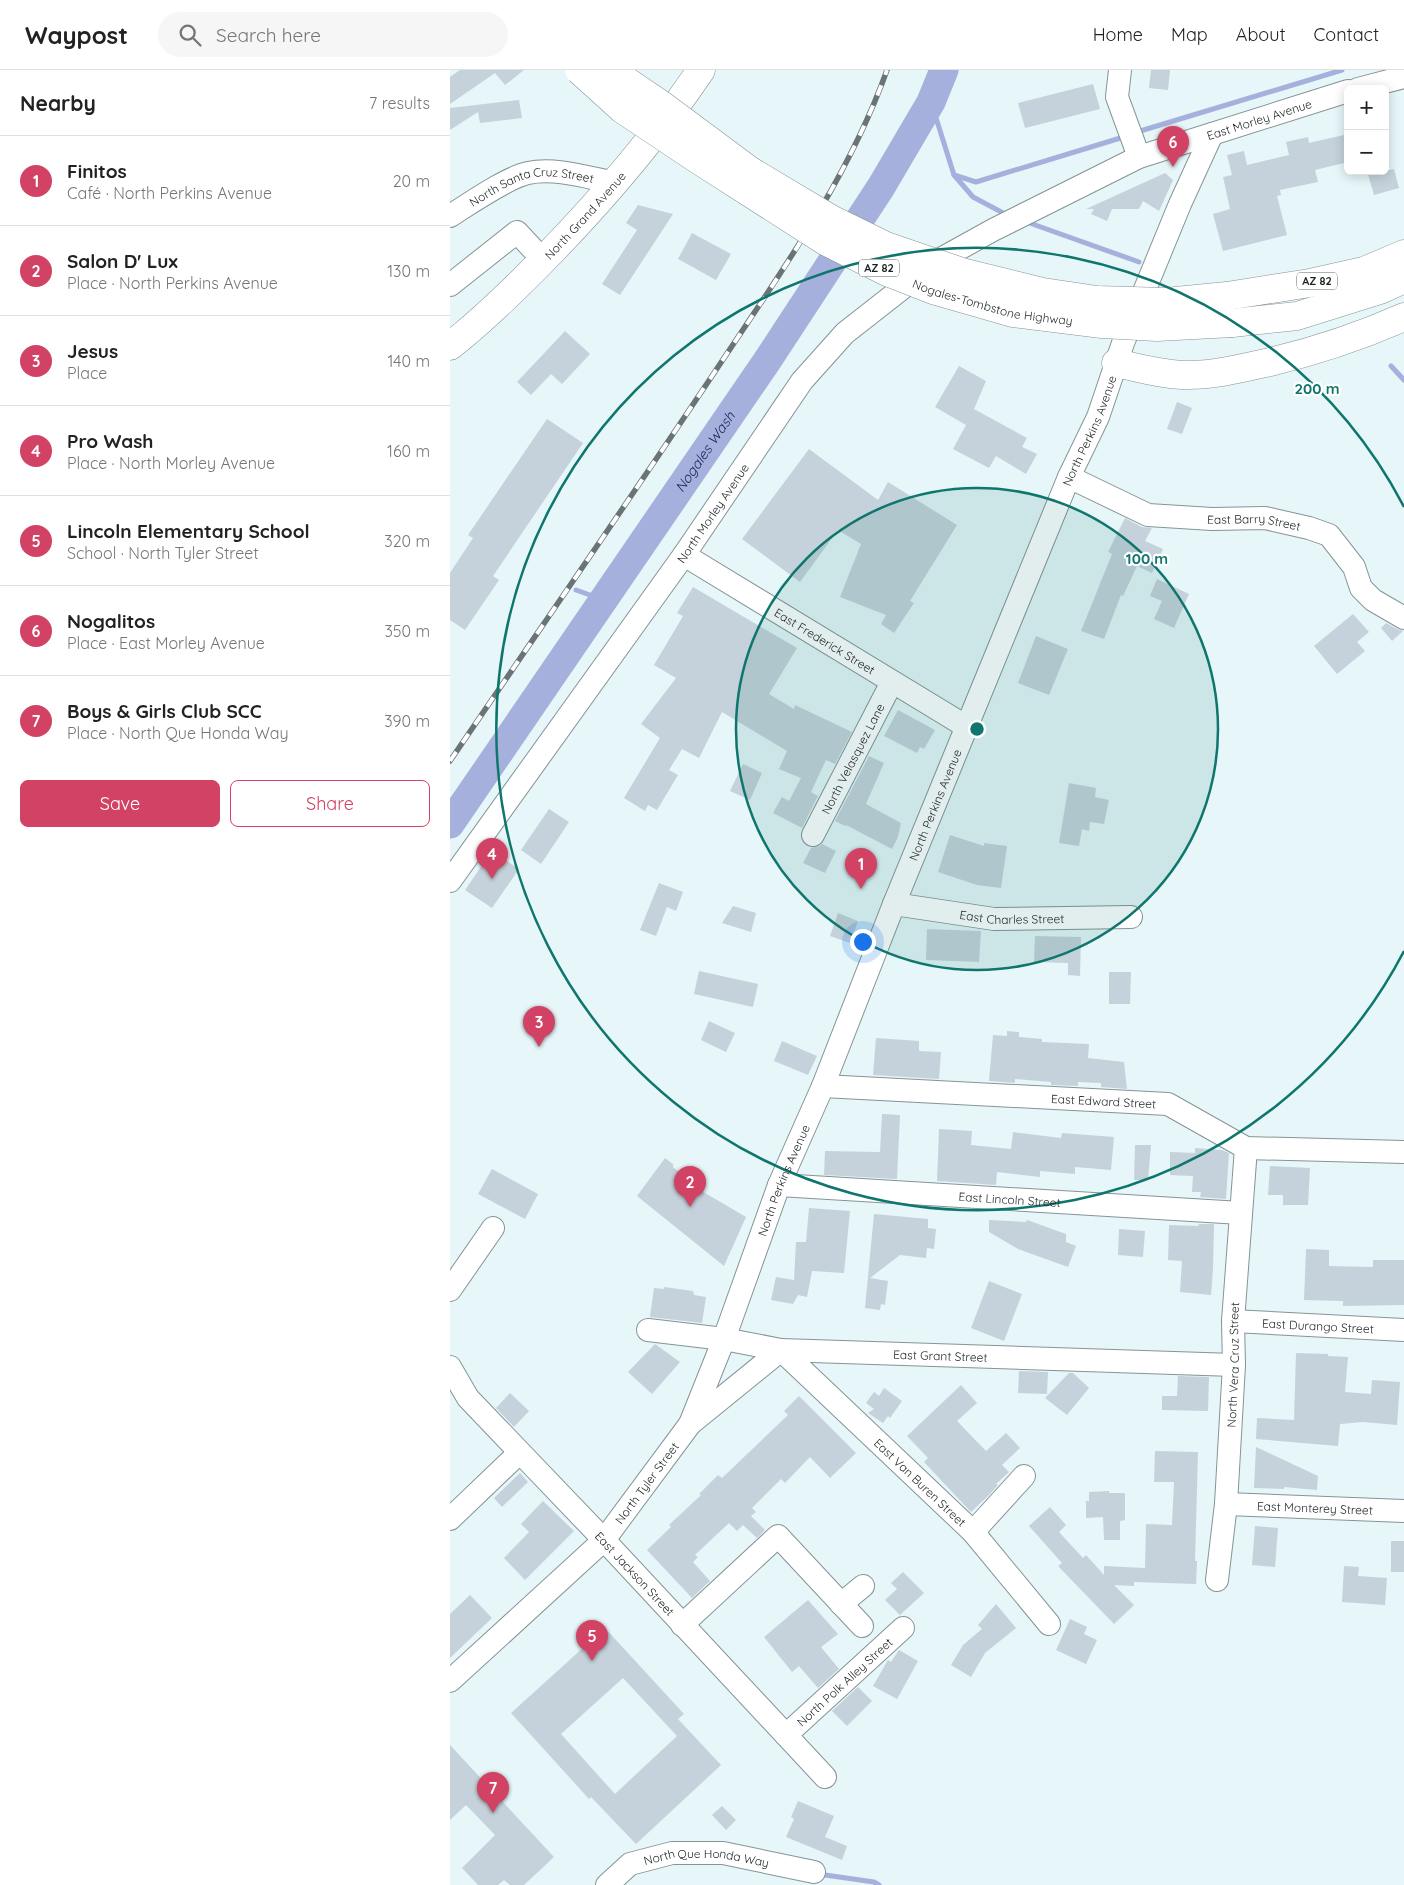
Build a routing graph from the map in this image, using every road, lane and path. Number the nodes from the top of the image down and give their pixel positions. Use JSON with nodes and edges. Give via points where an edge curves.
{"nodes":[{"id":1,"x":579,"y":70,"type":"edge"},
{"id":2,"x":610,"y":70,"type":"edge"},
{"id":3,"x":701,"y":70,"type":"edge"},
{"id":4,"x":1120,"y":70,"type":"edge"},
{"id":5,"x":1404,"y":77,"type":"edge"},
{"id":6,"x":1373,"y":85,"type":"edge"},
{"id":7,"x":1344,"y":92,"type":"edge"},
{"id":8,"x":1212,"y":134,"type":"junction"},
{"id":9,"x":1139,"y":158,"type":"junction"},
{"id":10,"x":616,"y":183,"type":"junction"},
{"id":11,"x":1036,"y":208,"type":"joint"},
{"id":12,"x":450,"y":216,"type":"edge"},
{"id":13,"x":1404,"y":254,"type":"edge"},
{"id":14,"x":543,"y":260,"type":"junction"},
{"id":15,"x":1404,"y":279,"type":"edge"},
{"id":16,"x":450,"y":285,"type":"edge"},
{"id":17,"x":1404,"y":317,"type":"edge"},
{"id":18,"x":452,"y":339,"type":"edge"},
{"id":19,"x":1116,"y":363,"type":"junction"},
{"id":20,"x":1069,"y":477,"type":"junction"},
{"id":21,"x":684,"y":555,"type":"junction"},
{"id":22,"x":1404,"y":618,"type":"edge"},
{"id":23,"x":892,"y":682,"type":"junction"},
{"id":24,"x":967,"y":727,"type":"junction"},
{"id":25,"x":814,"y":836,"type":"dead end"},
{"id":26,"x":450,"y":880,"type":"edge"},
{"id":27,"x":894,"y":904,"type":"junction"},
{"id":28,"x":1131,"y":916,"type":"dead end"},
{"id":29,"x":823,"y":1086,"type":"junction"},
{"id":30,"x":1246,"y":1148,"type":"junction"},
{"id":31,"x":1404,"y":1152,"type":"edge"},
{"id":32,"x":779,"y":1185,"type":"junction"},
{"id":33,"x":1241,"y":1213,"type":"junction"},
{"id":34,"x":493,"y":1228,"type":"dead end"},
{"id":35,"x":450,"y":1290,"type":"edge"},
{"id":36,"x":1233,"y":1321,"type":"junction"},
{"id":37,"x":648,"y":1330,"type":"dead end"},
{"id":38,"x":1404,"y":1330,"type":"edge"},
{"id":39,"x":724,"y":1339,"type":"junction"},
{"id":40,"x":781,"y":1350,"type":"junction"},
{"id":41,"x":1234,"y":1365,"type":"junction"},
{"id":42,"x":450,"y":1367,"type":"edge"},
{"id":43,"x":690,"y":1424,"type":"junction"},
{"id":44,"x":519,"y":1453,"type":"junction"},
{"id":45,"x":1024,"y":1476,"type":"dead end"},
{"id":46,"x":1226,"y":1504,"type":"junction"},
{"id":47,"x":1404,"y":1511,"type":"edge"},
{"id":48,"x":450,"y":1518,"type":"edge"},
{"id":49,"x":973,"y":1532,"type":"junction"},
{"id":50,"x":604,"y":1540,"type":"junction"},
{"id":51,"x":1217,"y":1580,"type":"dead end"},
{"id":52,"x":863,"y":1586,"type":"dead end"},
{"id":53,"x":841,"y":1604,"type":"junction"},
{"id":54,"x":1049,"y":1624,"type":"dead end"},
{"id":55,"x":682,"y":1625,"type":"junction"},
{"id":56,"x":862,"y":1626,"type":"dead end"},
{"id":57,"x":903,"y":1628,"type":"dead end"},
{"id":58,"x":450,"y":1681,"type":"edge"},
{"id":59,"x":786,"y":1735,"type":"junction"},
{"id":60,"x":825,"y":1777,"type":"dead end"},
{"id":61,"x":814,"y":1872,"type":"dead end"},
{"id":62,"x":607,"y":1885,"type":"edge"}],
"edges":[{"from":1,"to":15,"type":"main road","name":"Nogales-Tombstone Highway","number":"AZ 82","bridge":true,"via":[[622,109],[825,241],[933,290],[1013,313],[1157,327],[1232,324],[1297,316],[1380,290]]},
{"from":2,"to":13,"type":"main road","name":"Nogales-Tombstone Highway","number":"AZ 82","bridge":true,"via":[[749,170],[831,219],[886,246],[962,272],[1043,292],[1097,300],[1166,302],[1227,296],[1310,283],[1364,270]]},
{"from":3,"to":10,"type":"main road","name":"North Grand Avenue"},
{"from":4,"to":9,"type":"street","via":[[1117,97]]},
{"from":5,"to":6,"type":"street"},
{"from":7,"to":8,"type":"street","name":"East Morley Avenue"},
{"from":8,"to":9,"type":"street","name":"East Morley Avenue"},
{"from":8,"to":19,"type":"street","name":"North Perkins Avenue"},
{"from":9,"to":11,"type":"street","name":"East Morley Avenue"},
{"from":10,"to":12,"type":"street","name":"North Santa Cruz Street","via":[[546,171],[527,173]]},
{"from":10,"to":14,"type":"main road","name":"North Grand Avenue"},
{"from":11,"to":21,"type":"street","name":"North Morley Avenue","via":[[937,261],[845,333],[802,381]]},
{"from":14,"to":16,"type":"street","via":[[517,232]]},
{"from":14,"to":18,"type":"main road","name":"North Grand Avenue","via":[[523,281]]},
{"from":17,"to":19,"type":"main road","via":[[1309,352],[1236,370],[1187,375]]},
{"from":19,"to":20,"type":"street","name":"North Perkins Avenue","via":[[1098,417]]},
{"from":20,"to":22,"type":"street","name":"East Barry Street","via":[[1148,515],[1265,518],[1329,535],[1354,567],[1361,588]]},
{"from":20,"to":24,"type":"street","name":"North Perkins Avenue"},
{"from":21,"to":23,"type":"street","name":"East Frederick Street"},
{"from":21,"to":26,"type":"street","name":"North Morley Avenue"},
{"from":23,"to":24,"type":"street","name":"East Frederick Street"},
{"from":23,"to":25,"type":"street","name":"North Velasquez Lane"},
{"from":24,"to":27,"type":"street","name":"North Perkins Avenue"},
{"from":27,"to":28,"type":"street","name":"East Charles Street","via":[[994,919]]},
{"from":27,"to":29,"type":"street","name":"North Perkins Avenue"},
{"from":29,"to":30,"type":"street","name":"East Edward Street","via":[[1168,1104]]},
{"from":29,"to":32,"type":"street","name":"North Perkins Avenue"},
{"from":30,"to":31,"type":"street","name":"East Edward Street"},
{"from":30,"to":33,"type":"street","name":"North Vera Cruz Street"},
{"from":32,"to":33,"type":"street","name":"East Lincoln Street"},
{"from":32,"to":39,"type":"street","name":"North Perkins Avenue"},
{"from":33,"to":36,"type":"street","name":"North Vera Cruz Street"},
{"from":34,"to":35,"type":"street"},
{"from":36,"to":38,"type":"street","name":"East Durango Street"},
{"from":36,"to":41,"type":"street","name":"North Vera Cruz Street"},
{"from":37,"to":39,"type":"street","name":"East Grant Street"},
{"from":39,"to":40,"type":"street","name":"East Grant Street"},
{"from":39,"to":43,"type":"street","name":"North Perkins Avenue"},
{"from":40,"to":41,"type":"street","name":"East Grant Street"},
{"from":40,"to":43,"type":"street","name":"North Tyler Street"},
{"from":40,"to":49,"type":"street","name":"East Van Buren Street"},
{"from":41,"to":46,"type":"street","name":"North Vera Cruz Street"},
{"from":42,"to":44,"type":"street","name":"East Jackson Street","via":[[468,1398]]},
{"from":43,"to":50,"type":"street","name":"North Tyler Street"},
{"from":44,"to":48,"type":"street"},
{"from":44,"to":50,"type":"street","name":"East Jackson Street"},
{"from":45,"to":49,"type":"street"},
{"from":46,"to":47,"type":"street","name":"East Monterey Street"},
{"from":46,"to":51,"type":"street","name":"North Vera Cruz Street"},
{"from":49,"to":54,"type":"street","name":"East Van Buren Street"},
{"from":50,"to":55,"type":"street","name":"East Jackson Street"},
{"from":50,"to":58,"type":"street","name":"North Tyler Street"},
{"from":52,"to":53,"type":"street"},
{"from":53,"to":55,"type":"street","via":[[778,1536]]},
{"from":53,"to":56,"type":"street"},
{"from":55,"to":59,"type":"street","name":"East Jackson Street"},
{"from":57,"to":59,"type":"street","name":"North Polk Alley Street"},
{"from":59,"to":60,"type":"street","name":"East Jackson Street"},
{"from":61,"to":62,"type":"street","name":"North Que Honda Way","via":[[723,1853],[672,1853],[630,1864]]}]}
